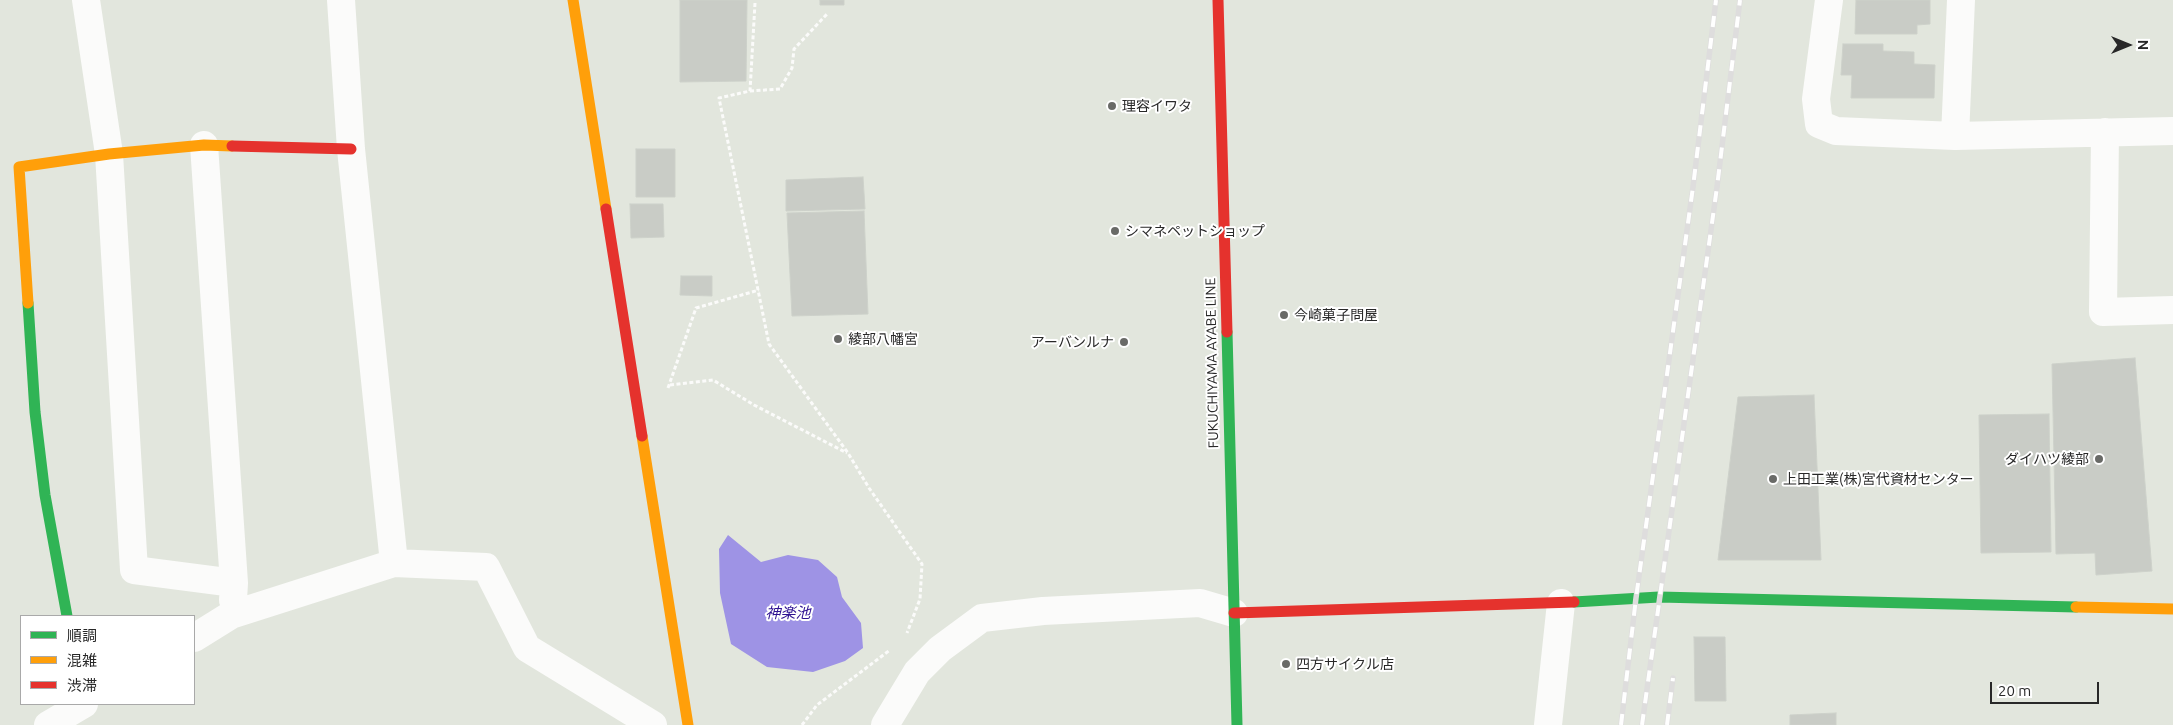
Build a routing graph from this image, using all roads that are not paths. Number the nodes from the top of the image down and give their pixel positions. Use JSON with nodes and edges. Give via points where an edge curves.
{"nodes":[{"id":1,"x":86,"y":0,"type":"edge"},
{"id":2,"x":341,"y":0,"type":"edge"},
{"id":3,"x":573,"y":0,"type":"edge"},
{"id":4,"x":1218,"y":0,"type":"edge"},
{"id":5,"x":1829,"y":0,"type":"edge"},
{"id":6,"x":1961,"y":0,"type":"edge"},
{"id":7,"x":2173,"y":131,"type":"edge"},
{"id":8,"x":2105,"y":132,"type":"junction"},
{"id":9,"x":1955,"y":136,"type":"junction"},
{"id":10,"x":204,"y":145,"type":"junction"},
{"id":11,"x":351,"y":149,"type":"junction"},
{"id":12,"x":109,"y":154,"type":"junction"},
{"id":13,"x":2173,"y":310,"type":"edge"},
{"id":14,"x":394,"y":563,"type":"junction"},
{"id":15,"x":234,"y":582,"type":"junction"},
{"id":16,"x":1561,"y":603,"type":"junction"},
{"id":17,"x":2173,"y":609,"type":"edge"},
{"id":18,"x":1234,"y":613,"type":"junction"},
{"id":19,"x":66,"y":615,"type":"edge"},
{"id":20,"x":231,"y":616,"type":"junction"},
{"id":21,"x":195,"y":637,"type":"edge"},
{"id":22,"x":81,"y":705,"type":"edge"},
{"id":23,"x":48,"y":725,"type":"edge"},
{"id":24,"x":653,"y":725,"type":"edge"},
{"id":25,"x":688,"y":725,"type":"edge"},
{"id":26,"x":885,"y":725,"type":"edge"},
{"id":27,"x":1236,"y":725,"type":"edge"},
{"id":28,"x":1548,"y":725,"type":"edge"}],
"edges":[{"from":1,"to":12,"type":"street"},
{"from":2,"to":11,"type":"street"},
{"from":3,"to":25,"type":"street"},
{"from":4,"to":18,"type":"street","name":"FUKUCHIYAMA AYABE LINE"},
{"from":5,"to":9,"type":"street","via":[[1816,99],[1819,124],[1836,132]]},
{"from":6,"to":9,"type":"street"},
{"from":7,"to":8,"type":"street"},
{"from":8,"to":9,"type":"street"},
{"from":8,"to":13,"type":"street","via":[[2103,312]]},
{"from":10,"to":11,"type":"street"},
{"from":10,"to":12,"type":"street"},
{"from":10,"to":15,"type":"street"},
{"from":11,"to":14,"type":"street"},
{"from":12,"to":15,"type":"street","via":[[134,570]]},
{"from":12,"to":19,"type":"street","via":[[19,167],[35,412],[45,495]]},
{"from":14,"to":20,"type":"street"},
{"from":14,"to":24,"type":"street","via":[[486,567],[527,648]]},
{"from":15,"to":20,"type":"street"},
{"from":16,"to":17,"type":"street","via":[[1659,597]]},
{"from":16,"to":18,"type":"street"},
{"from":16,"to":28,"type":"street"},
{"from":18,"to":26,"type":"street","via":[[1200,603],[1044,611],[982,618],[917,672]]},
{"from":18,"to":27,"type":"street","name":"FUKUCHIYAMA AYABE LINE"},
{"from":20,"to":21,"type":"street"},
{"from":22,"to":23,"type":"street"}]}
